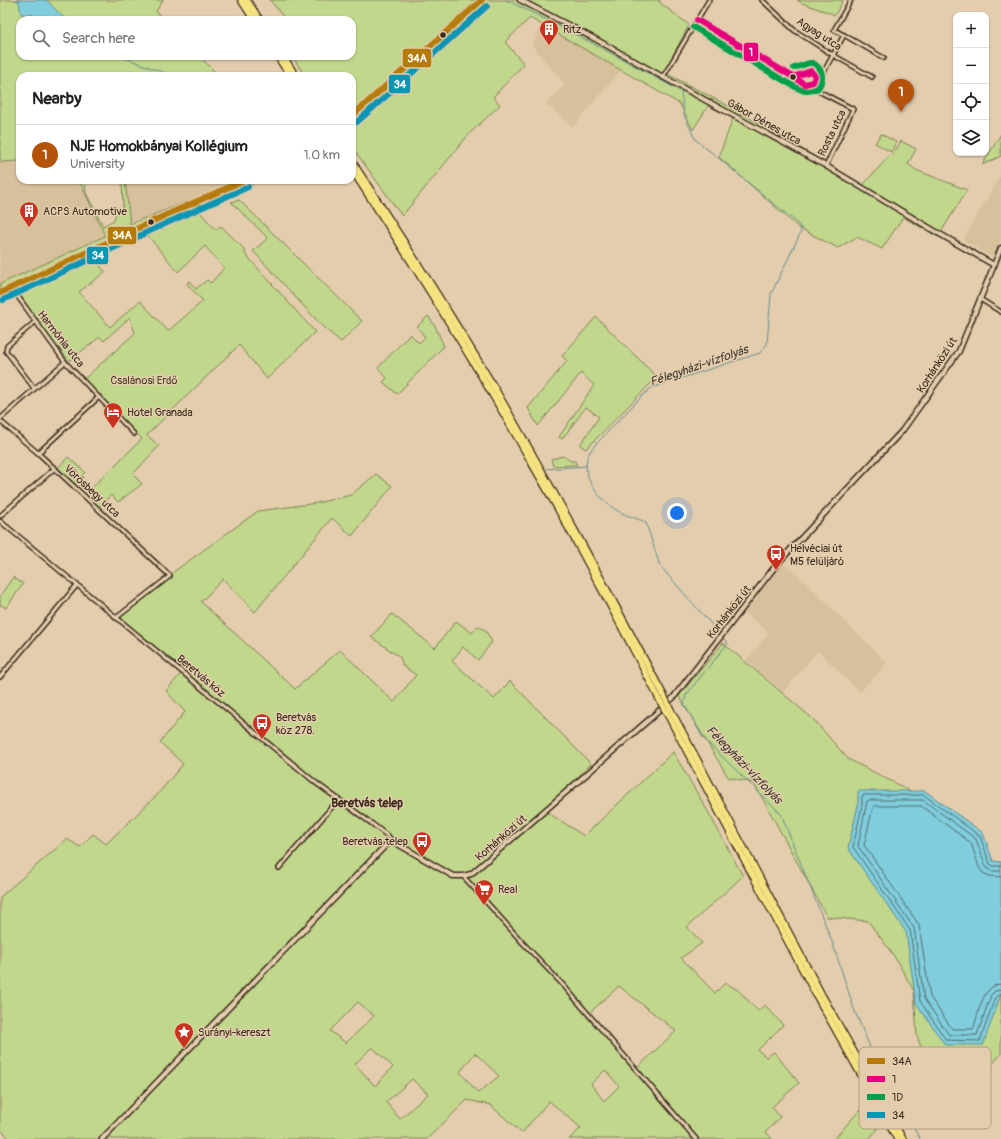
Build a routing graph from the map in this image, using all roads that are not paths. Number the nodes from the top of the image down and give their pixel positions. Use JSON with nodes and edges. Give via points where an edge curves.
{"nodes":[{"id":1,"x":482,"y":0,"type":"edge"},
{"id":2,"x":709,"y":0,"type":"edge"},
{"id":3,"x":762,"y":0,"type":"edge"},
{"id":4,"x":851,"y":0,"type":"edge"},
{"id":5,"x":243,"y":1,"type":"edge"},
{"id":6,"x":522,"y":1,"type":"edge"},
{"id":7,"x":252,"y":16,"type":"edge"},
{"id":8,"x":256,"y":16,"type":"edge"},
{"id":9,"x":697,"y":20,"type":"junction"},
{"id":10,"x":844,"y":35,"type":"junction"},
{"id":11,"x":833,"y":55,"type":"junction"},
{"id":12,"x":884,"y":58,"type":"dead end"},
{"id":13,"x":280,"y":60,"type":"edge"},
{"id":14,"x":286,"y":60,"type":"edge"},
{"id":15,"x":287,"y":72,"type":"edge"},
{"id":16,"x":293,"y":72,"type":"edge"},
{"id":17,"x":872,"y":76,"type":"dead end"},
{"id":18,"x":663,"y":77,"type":"junction"},
{"id":19,"x":815,"y":88,"type":"junction"},
{"id":20,"x":356,"y":113,"type":"edge"},
{"id":21,"x":826,"y":166,"type":"junction"},
{"id":22,"x":356,"y":167,"type":"edge"},
{"id":23,"x":356,"y":176,"type":"edge"},
{"id":24,"x":236,"y":184,"type":"edge"},
{"id":25,"x":1001,"y":248,"type":"edge"},
{"id":26,"x":994,"y":265,"type":"junction"},
{"id":27,"x":11,"y":287,"type":"junction"},
{"id":28,"x":0,"y":293,"type":"edge"},
{"id":29,"x":980,"y":299,"type":"junction"},
{"id":30,"x":1001,"y":312,"type":"edge"},
{"id":31,"x":36,"y":321,"type":"junction"},
{"id":32,"x":65,"y":362,"type":"junction"},
{"id":33,"x":34,"y":388,"type":"junction"},
{"id":34,"x":99,"y":397,"type":"junction"},
{"id":35,"x":0,"y":420,"type":"edge"},
{"id":36,"x":134,"y":434,"type":"dead end"},
{"id":37,"x":38,"y":453,"type":"junction"},
{"id":38,"x":55,"y":468,"type":"junction"},
{"id":39,"x":0,"y":516,"type":"edge"},
{"id":40,"x":0,"y":521,"type":"edge"},
{"id":41,"x":77,"y":585,"type":"junction"},
{"id":42,"x":613,"y":605,"type":"junction"},
{"id":43,"x":116,"y":618,"type":"junction"},
{"id":44,"x":0,"y":678,"type":"edge"},
{"id":45,"x":669,"y":712,"type":"junction"},
{"id":46,"x":338,"y":800,"type":"junction"},
{"id":47,"x":392,"y":842,"type":"junction"},
{"id":48,"x":279,"y":868,"type":"dead end"},
{"id":49,"x":463,"y":876,"type":"junction"},
{"id":50,"x":859,"y":1061,"type":"edge"},
{"id":51,"x":859,"y":1071,"type":"edge"},
{"id":52,"x":891,"y":1129,"type":"edge"},
{"id":53,"x":897,"y":1129,"type":"edge"},
{"id":54,"x":102,"y":1139,"type":"edge"},
{"id":55,"x":696,"y":1139,"type":"edge"},
{"id":56,"x":897,"y":1139,"type":"edge"},
{"id":57,"x":903,"y":1139,"type":"edge"}],
"edges":[{"from":1,"to":20,"type":"street"},
{"from":2,"to":9,"type":"street"},
{"from":3,"to":11,"type":"street","name":"Agyag utca","via":[[794,30]]},
{"from":4,"to":10,"type":"street","via":[[834,30]]},
{"from":5,"to":7,"type":"highway"},
{"from":5,"to":8,"type":"highway"},
{"from":6,"to":18,"type":"street","name":"Gábor Dénes utca"},
{"from":9,"to":18,"type":"street"},
{"from":9,"to":19,"type":"street","via":[[788,75]]},
{"from":10,"to":11,"type":"street"},
{"from":10,"to":12,"type":"street"},
{"from":11,"to":17,"type":"street","name":"Agyag utca"},
{"from":11,"to":19,"type":"street"},
{"from":13,"to":15,"type":"highway"},
{"from":14,"to":16,"type":"highway"},
{"from":18,"to":21,"type":"street","name":"Gábor Dénes utca"},
{"from":19,"to":21,"type":"street","name":"Rosta utca","via":[[853,109]]},
{"from":21,"to":26,"type":"street","name":"Gábor Dénes utca"},
{"from":22,"to":42,"type":"highway","via":[[494,387],[542,469]]},
{"from":23,"to":42,"type":"highway","via":[[489,389]]},
{"from":24,"to":27,"type":"street"},
{"from":25,"to":26,"type":"street","name":"Korhánközi út"},
{"from":26,"to":29,"type":"street","name":"Korhánközi út"},
{"from":27,"to":28,"type":"street"},
{"from":27,"to":31,"type":"street","name":"Harmónia utca"},
{"from":29,"to":30,"type":"street"},
{"from":29,"to":49,"type":"street","name":"Korhánközi út","via":[[959,351],[905,426],[777,564],[678,691],[657,713],[478,869]]},
{"from":31,"to":32,"type":"street","name":"Harmónia utca"},
{"from":31,"to":33,"type":"street","via":[[6,349]]},
{"from":32,"to":33,"type":"street"},
{"from":32,"to":34,"type":"street","name":"Harmónia utca"},
{"from":33,"to":35,"type":"street"},
{"from":34,"to":36,"type":"street","name":"Harmónia utca"},
{"from":34,"to":37,"type":"street"},
{"from":35,"to":37,"type":"street","name":"Vörösbegy utca"},
{"from":37,"to":38,"type":"street","name":"Vörösbegy utca"},
{"from":38,"to":39,"type":"street"},
{"from":38,"to":43,"type":"street","name":"Vörösbegy utca","via":[[170,576]]},
{"from":40,"to":41,"type":"street","name":"Beretvás köz"},
{"from":41,"to":43,"type":"street","name":"Beretvás köz"},
{"from":41,"to":44,"type":"street"},
{"from":42,"to":45,"type":"highway","bridge":true},
{"from":43,"to":46,"type":"street","name":"Beretvás köz"},
{"from":45,"to":50,"type":"highway"},
{"from":45,"to":51,"type":"highway","via":[[810,983]]},
{"from":46,"to":47,"type":"street","name":"Beretvás köz","via":[[383,832]]},
{"from":46,"to":48,"type":"street"},
{"from":47,"to":49,"type":"street","via":[[449,874]]},
{"from":47,"to":54,"type":"street","via":[[386,845]]},
{"from":49,"to":55,"type":"street","via":[[564,986]]},
{"from":52,"to":56,"type":"highway"},
{"from":53,"to":57,"type":"highway"}]}
